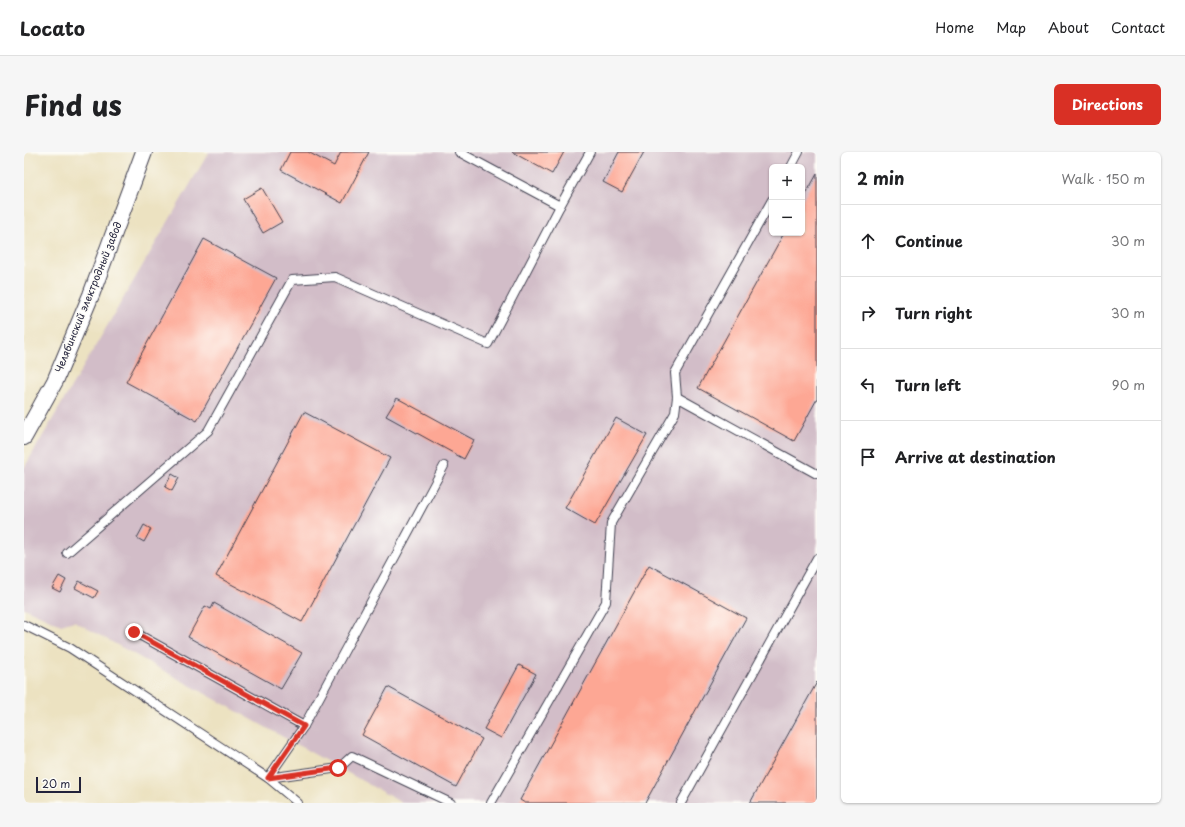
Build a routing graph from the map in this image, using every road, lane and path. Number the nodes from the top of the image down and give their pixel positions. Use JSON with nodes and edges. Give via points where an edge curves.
{"nodes":[{"id":1,"x":144,"y":152,"type":"edge"},
{"id":2,"x":459,"y":152,"type":"edge"},
{"id":3,"x":590,"y":152,"type":"edge"},
{"id":4,"x":799,"y":152,"type":"edge"},
{"id":5,"x":793,"y":164,"type":"edge"},
{"id":6,"x":769,"y":205,"type":"edge"},
{"id":7,"x":560,"y":206,"type":"junction"},
{"id":8,"x":677,"y":397,"type":"junction"},
{"id":9,"x":24,"y":437,"type":"edge"},
{"id":10,"x":444,"y":466,"type":"dead end"},
{"id":11,"x":816,"y":470,"type":"edge"},
{"id":12,"x":67,"y":553,"type":"dead end"},
{"id":13,"x":817,"y":558,"type":"edge"},
{"id":14,"x":24,"y":625,"type":"edge"},
{"id":15,"x":134,"y":632,"type":"dead end"},
{"id":16,"x":304,"y":726,"type":"junction"},
{"id":17,"x":268,"y":778,"type":"junction"},
{"id":18,"x":298,"y":803,"type":"edge"},
{"id":19,"x":450,"y":803,"type":"edge"},
{"id":20,"x":491,"y":803,"type":"edge"},
{"id":21,"x":681,"y":803,"type":"edge"}],
"edges":[{"from":1,"to":9,"type":"street","name":"Челябинский электродный завод","via":[[91,295],[55,381]]},
{"from":2,"to":7,"type":"lane"},
{"from":3,"to":7,"type":"lane"},
{"from":4,"to":5,"type":"lane"},
{"from":6,"to":8,"type":"lane","via":[[675,373]]},
{"from":7,"to":12,"type":"lane","via":[[488,344],[335,277],[292,280],[208,431]]},
{"from":8,"to":11,"type":"lane"},
{"from":8,"to":20,"type":"lane","via":[[675,413],[611,523],[606,602]]},
{"from":10,"to":16,"type":"lane"},
{"from":13,"to":21,"type":"lane"},
{"from":14,"to":17,"type":"lane","via":[[70,648]]},
{"from":15,"to":16,"type":"lane"},
{"from":16,"to":17,"type":"lane"},
{"from":17,"to":18,"type":"lane"},
{"from":17,"to":19,"type":"lane","via":[[338,768],[352,756]]}]}
